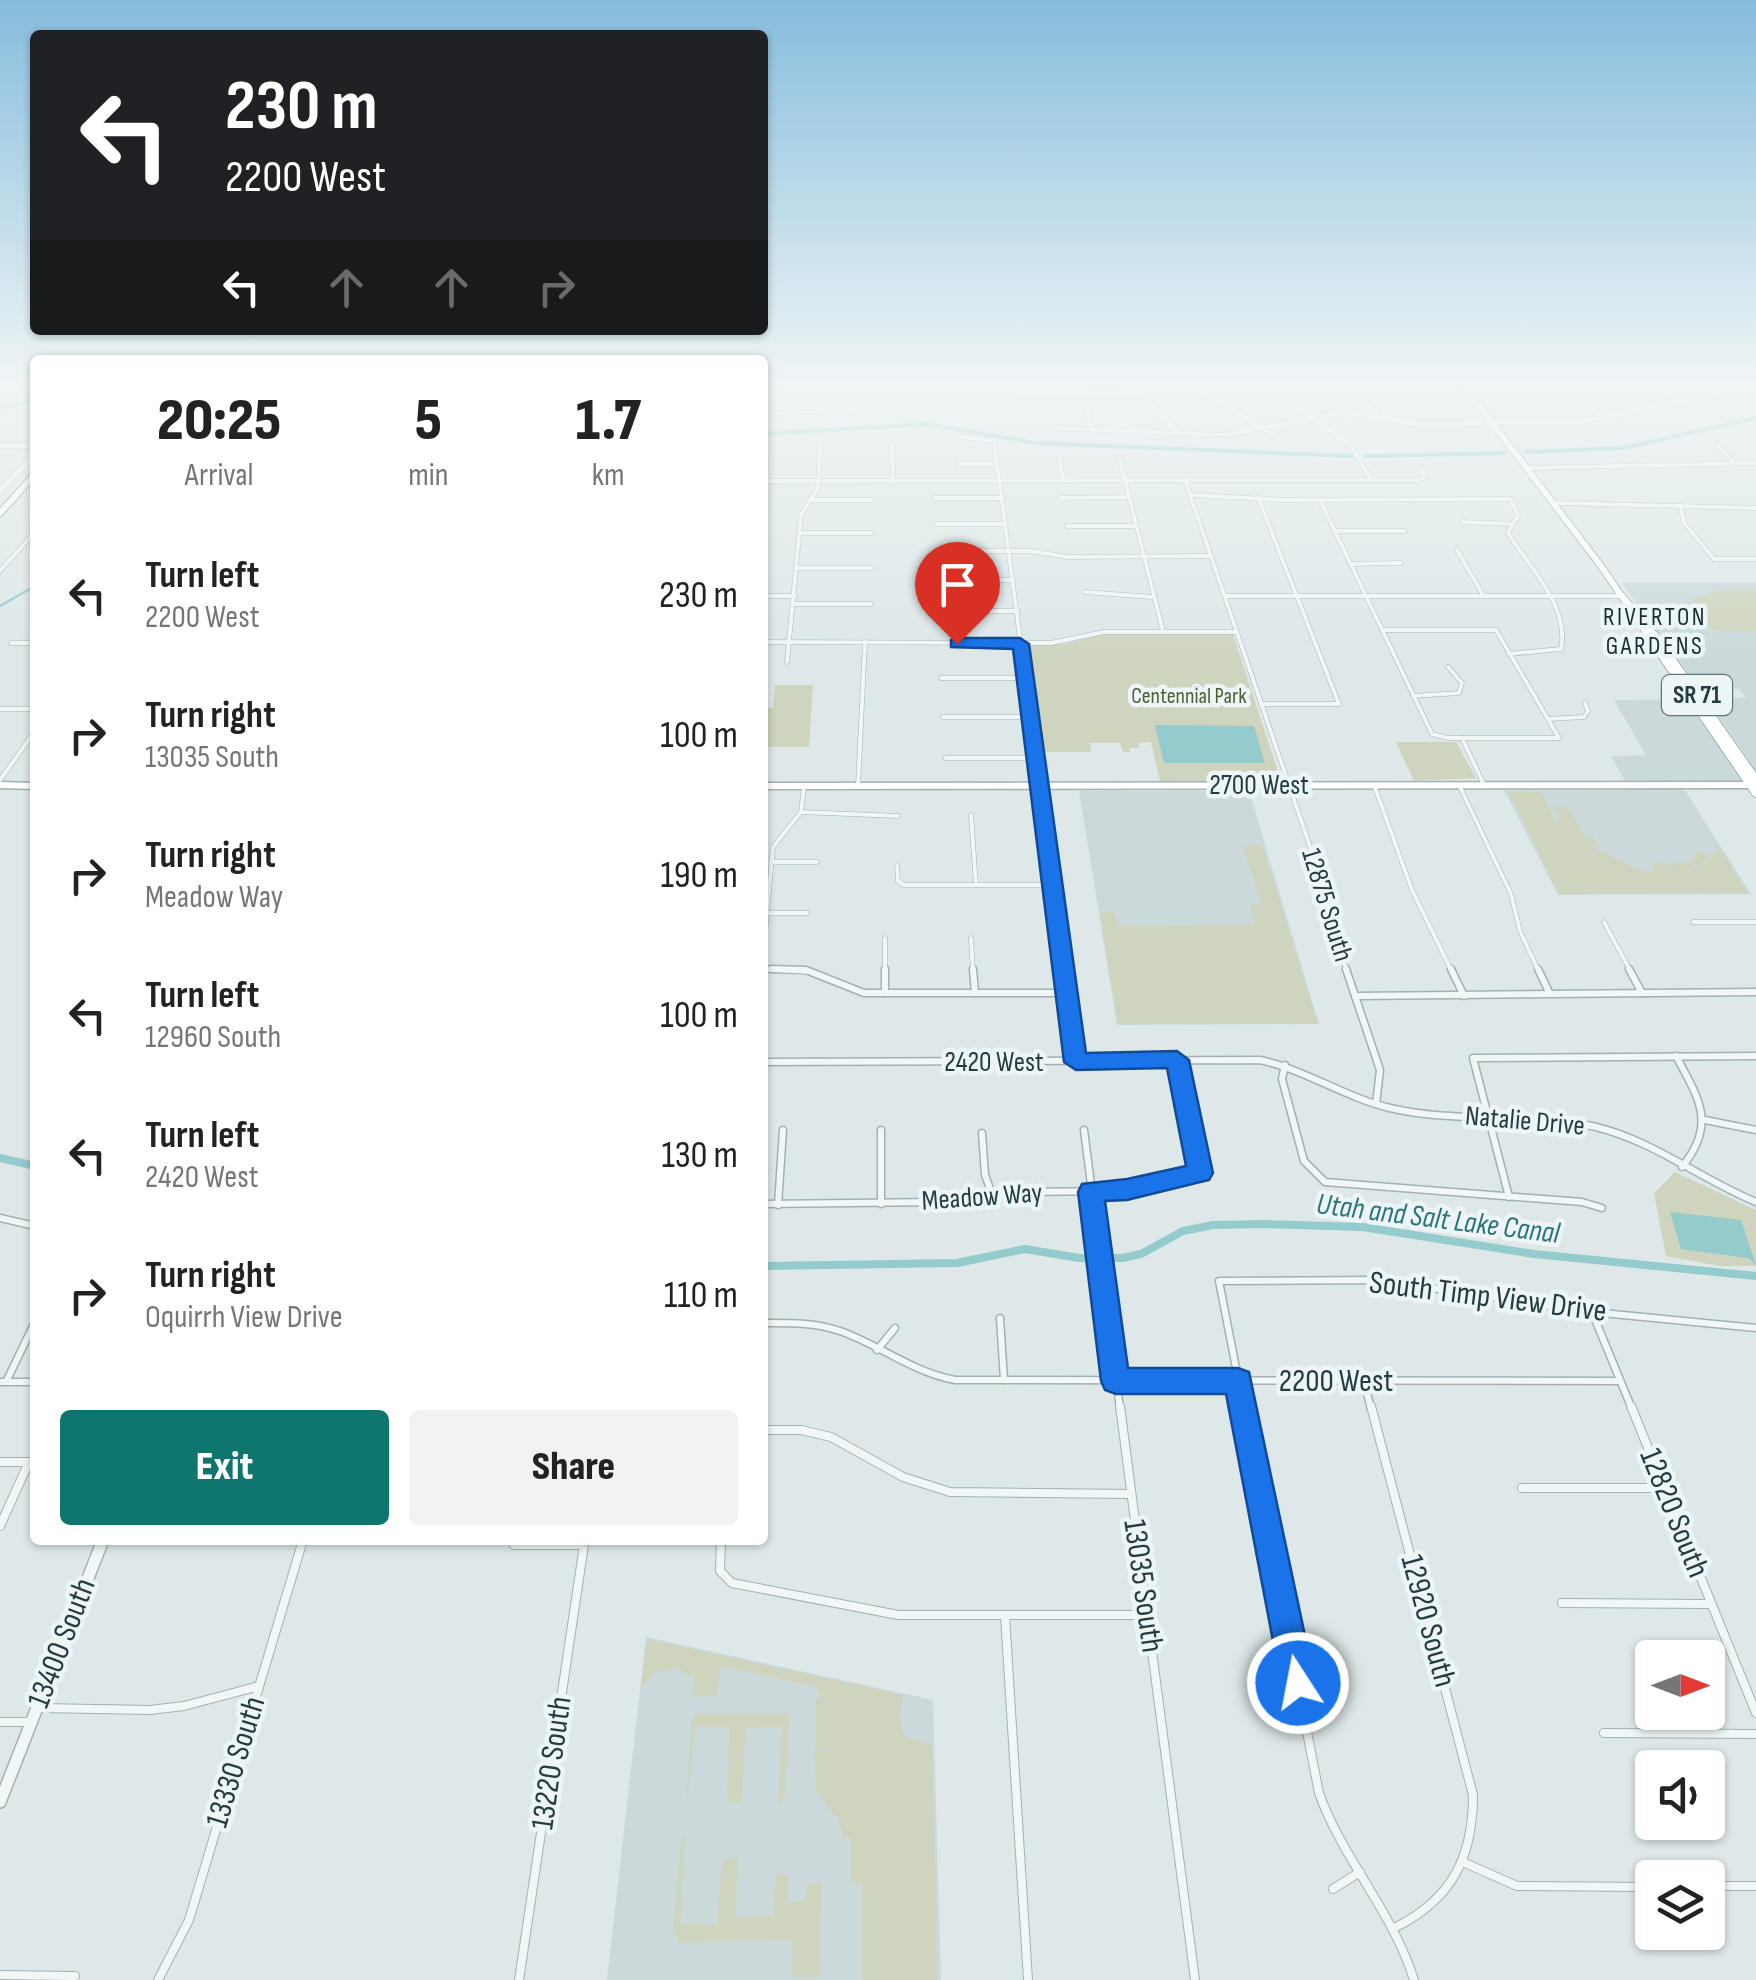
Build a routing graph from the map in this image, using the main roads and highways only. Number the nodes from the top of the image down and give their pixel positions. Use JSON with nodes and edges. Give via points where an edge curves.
{"nodes":[{"id":1,"x":1533,"y":474,"type":"edge"},
{"id":2,"x":30,"y":480,"type":"edge"},
{"id":3,"x":30,"y":487,"type":"edge"},
{"id":4,"x":0,"y":516,"type":"edge"},
{"id":5,"x":1622,"y":596,"type":"junction"},
{"id":6,"x":1669,"y":667,"type":"junction"},
{"id":7,"x":1698,"y":696,"type":"junction"},
{"id":8,"x":0,"y":782,"type":"edge"},
{"id":9,"x":30,"y":785,"type":"edge"},
{"id":10,"x":1755,"y":785,"type":"edge"},
{"id":11,"x":768,"y":786,"type":"edge"}],
"edges":[{"from":1,"to":5,"type":"main road","number":"SR 71"},
{"from":2,"to":4,"type":"highway"},
{"from":3,"to":4,"type":"highway"},
{"from":5,"to":6,"type":"main road","number":"SR 71"},
{"from":5,"to":7,"type":"main road","number":"SR 71"},
{"from":6,"to":7,"type":"main road"},
{"from":6,"to":10,"type":"main road","number":"SR 71"},
{"from":7,"to":10,"type":"main road","number":"SR 71"},
{"from":8,"to":9,"type":"main road"},
{"from":10,"to":11,"type":"main road","name":"2700 West"}]}
